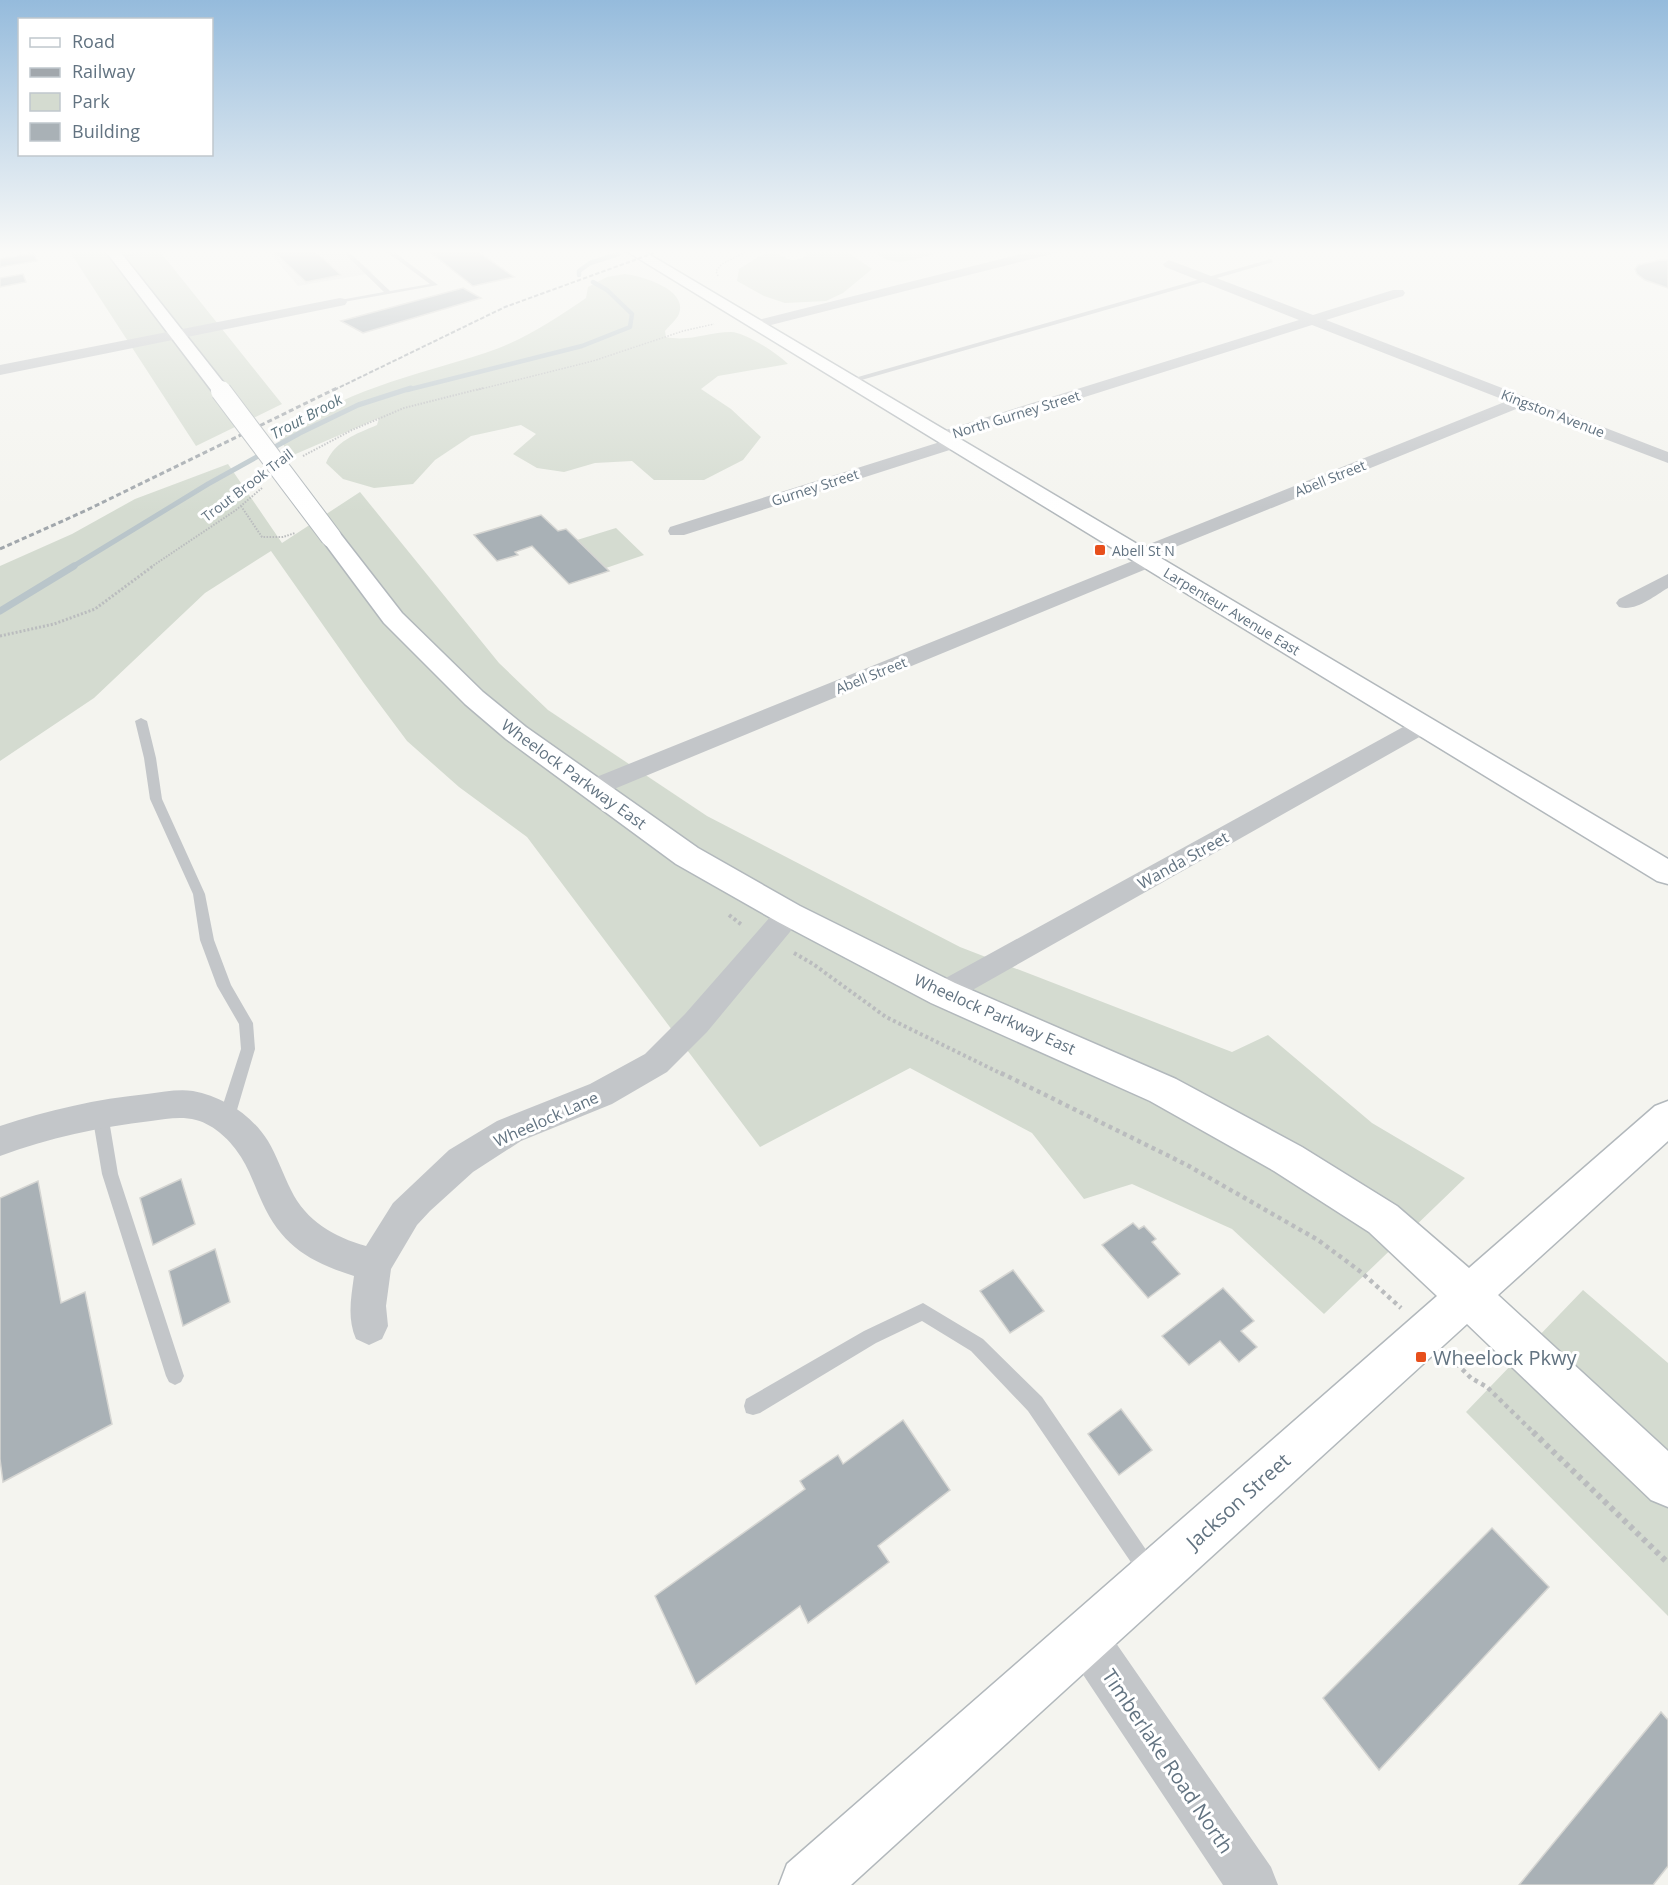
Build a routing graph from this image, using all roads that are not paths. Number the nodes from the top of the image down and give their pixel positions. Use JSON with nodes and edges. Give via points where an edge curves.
{"nodes":[{"id":1,"x":165,"y":337,"type":"edge"},
{"id":2,"x":182,"y":337,"type":"edge"},
{"id":3,"x":775,"y":337,"type":"edge"},
{"id":4,"x":1003,"y":337,"type":"edge"},
{"id":5,"x":1263,"y":337,"type":"edge"},
{"id":6,"x":1354,"y":337,"type":"edge"},
{"id":7,"x":0,"y":370,"type":"edge"},
{"id":8,"x":848,"y":381,"type":"junction"},
{"id":9,"x":1521,"y":401,"type":"junction"},
{"id":10,"x":947,"y":440,"type":"junction"},
{"id":11,"x":1668,"y":458,"type":"edge"},
{"id":12,"x":677,"y":531,"type":"dead end"},
{"id":13,"x":1144,"y":558,"type":"junction"},
{"id":14,"x":1668,"y":579,"type":"edge"},
{"id":15,"x":1626,"y":603,"type":"dead end"},
{"id":16,"x":141,"y":721,"type":"dead end"},
{"id":17,"x":1422,"y":726,"type":"junction"},
{"id":18,"x":593,"y":789,"type":"junction"},
{"id":19,"x":1668,"y":873,"type":"edge"},
{"id":20,"x":778,"y":926,"type":"junction"},
{"id":21,"x":943,"y":993,"type":"junction"},
{"id":22,"x":100,"y":1114,"type":"junction"},
{"id":23,"x":1668,"y":1117,"type":"edge"},
{"id":24,"x":226,"y":1120,"type":"junction"},
{"id":25,"x":0,"y":1141,"type":"edge"},
{"id":26,"x":374,"y":1265,"type":"junction"},
{"id":27,"x":1468,"y":1296,"type":"junction"},
{"id":28,"x":369,"y":1326,"type":"dead end"},
{"id":29,"x":175,"y":1376,"type":"dead end"},
{"id":30,"x":753,"y":1406,"type":"dead end"},
{"id":31,"x":1668,"y":1483,"type":"edge"},
{"id":32,"x":1153,"y":1576,"type":"junction"},
{"id":33,"x":1084,"y":1636,"type":"junction"},
{"id":34,"x":808,"y":1885,"type":"edge"},
{"id":35,"x":1253,"y":1885,"type":"edge"}],
"edges":[{"from":1,"to":7,"type":"street"},
{"from":2,"to":18,"type":"street","name":"Wheelock Parkway East","bridge":true,"via":[[314,535],[435,662],[516,733]]},
{"from":3,"to":8,"type":"street","name":"Larpenteur Avenue East"},
{"from":4,"to":8,"type":"lane"},
{"from":5,"to":10,"type":"street","name":"North Gurney Street"},
{"from":6,"to":9,"type":"street","name":"Kingston Avenue"},
{"from":8,"to":10,"type":"street","name":"Larpenteur Avenue East"},
{"from":9,"to":11,"type":"street","name":"Kingston Avenue"},
{"from":9,"to":13,"type":"street","name":"Abell Street"},
{"from":10,"to":12,"type":"street","name":"Gurney Street"},
{"from":10,"to":13,"type":"street","name":"Larpenteur Avenue East"},
{"from":13,"to":17,"type":"street","name":"Larpenteur Avenue East"},
{"from":13,"to":18,"type":"street","name":"Abell Street"},
{"from":14,"to":15,"type":"street"},
{"from":16,"to":24,"type":"lane","via":[[156,799],[199,894],[207,940],[224,986],[246,1023],[248,1049]]},
{"from":17,"to":19,"type":"street","name":"Larpenteur Avenue East"},
{"from":17,"to":21,"type":"street","name":"Wanda Street"},
{"from":18,"to":20,"type":"street","name":"Wheelock Parkway East"},
{"from":20,"to":21,"type":"street","name":"Wheelock Parkway East"},
{"from":20,"to":26,"type":"street","name":"Wheelock Lane","via":[[696,1023],[656,1063],[601,1094],[509,1131],[461,1161],[405,1214]]},
{"from":21,"to":27,"type":"street","name":"Wheelock Parkway East","via":[[1163,1090],[1288,1159],[1383,1219]]},
{"from":22,"to":24,"type":"street","via":[[184,1104],[207,1109]]},
{"from":22,"to":25,"type":"street"},
{"from":22,"to":29,"type":"lane","via":[[110,1174]]},
{"from":23,"to":27,"type":"street","name":"Jackson Street"},
{"from":24,"to":26,"type":"street","via":[[235,1124],[254,1148],[284,1211],[305,1236],[336,1255]]},
{"from":26,"to":28,"type":"street"},
{"from":27,"to":31,"type":"street","name":"Wheelock Parkway East"},
{"from":27,"to":32,"type":"street","name":"Jackson Street"},
{"from":30,"to":32,"type":"lane","via":[[870,1337],[923,1312],[977,1345],[1035,1404]]},
{"from":32,"to":33,"type":"street","name":"Jackson Street"},
{"from":33,"to":34,"type":"street","name":"Jackson Street"},
{"from":33,"to":35,"type":"street","name":"Timberlake Road North"}]}
